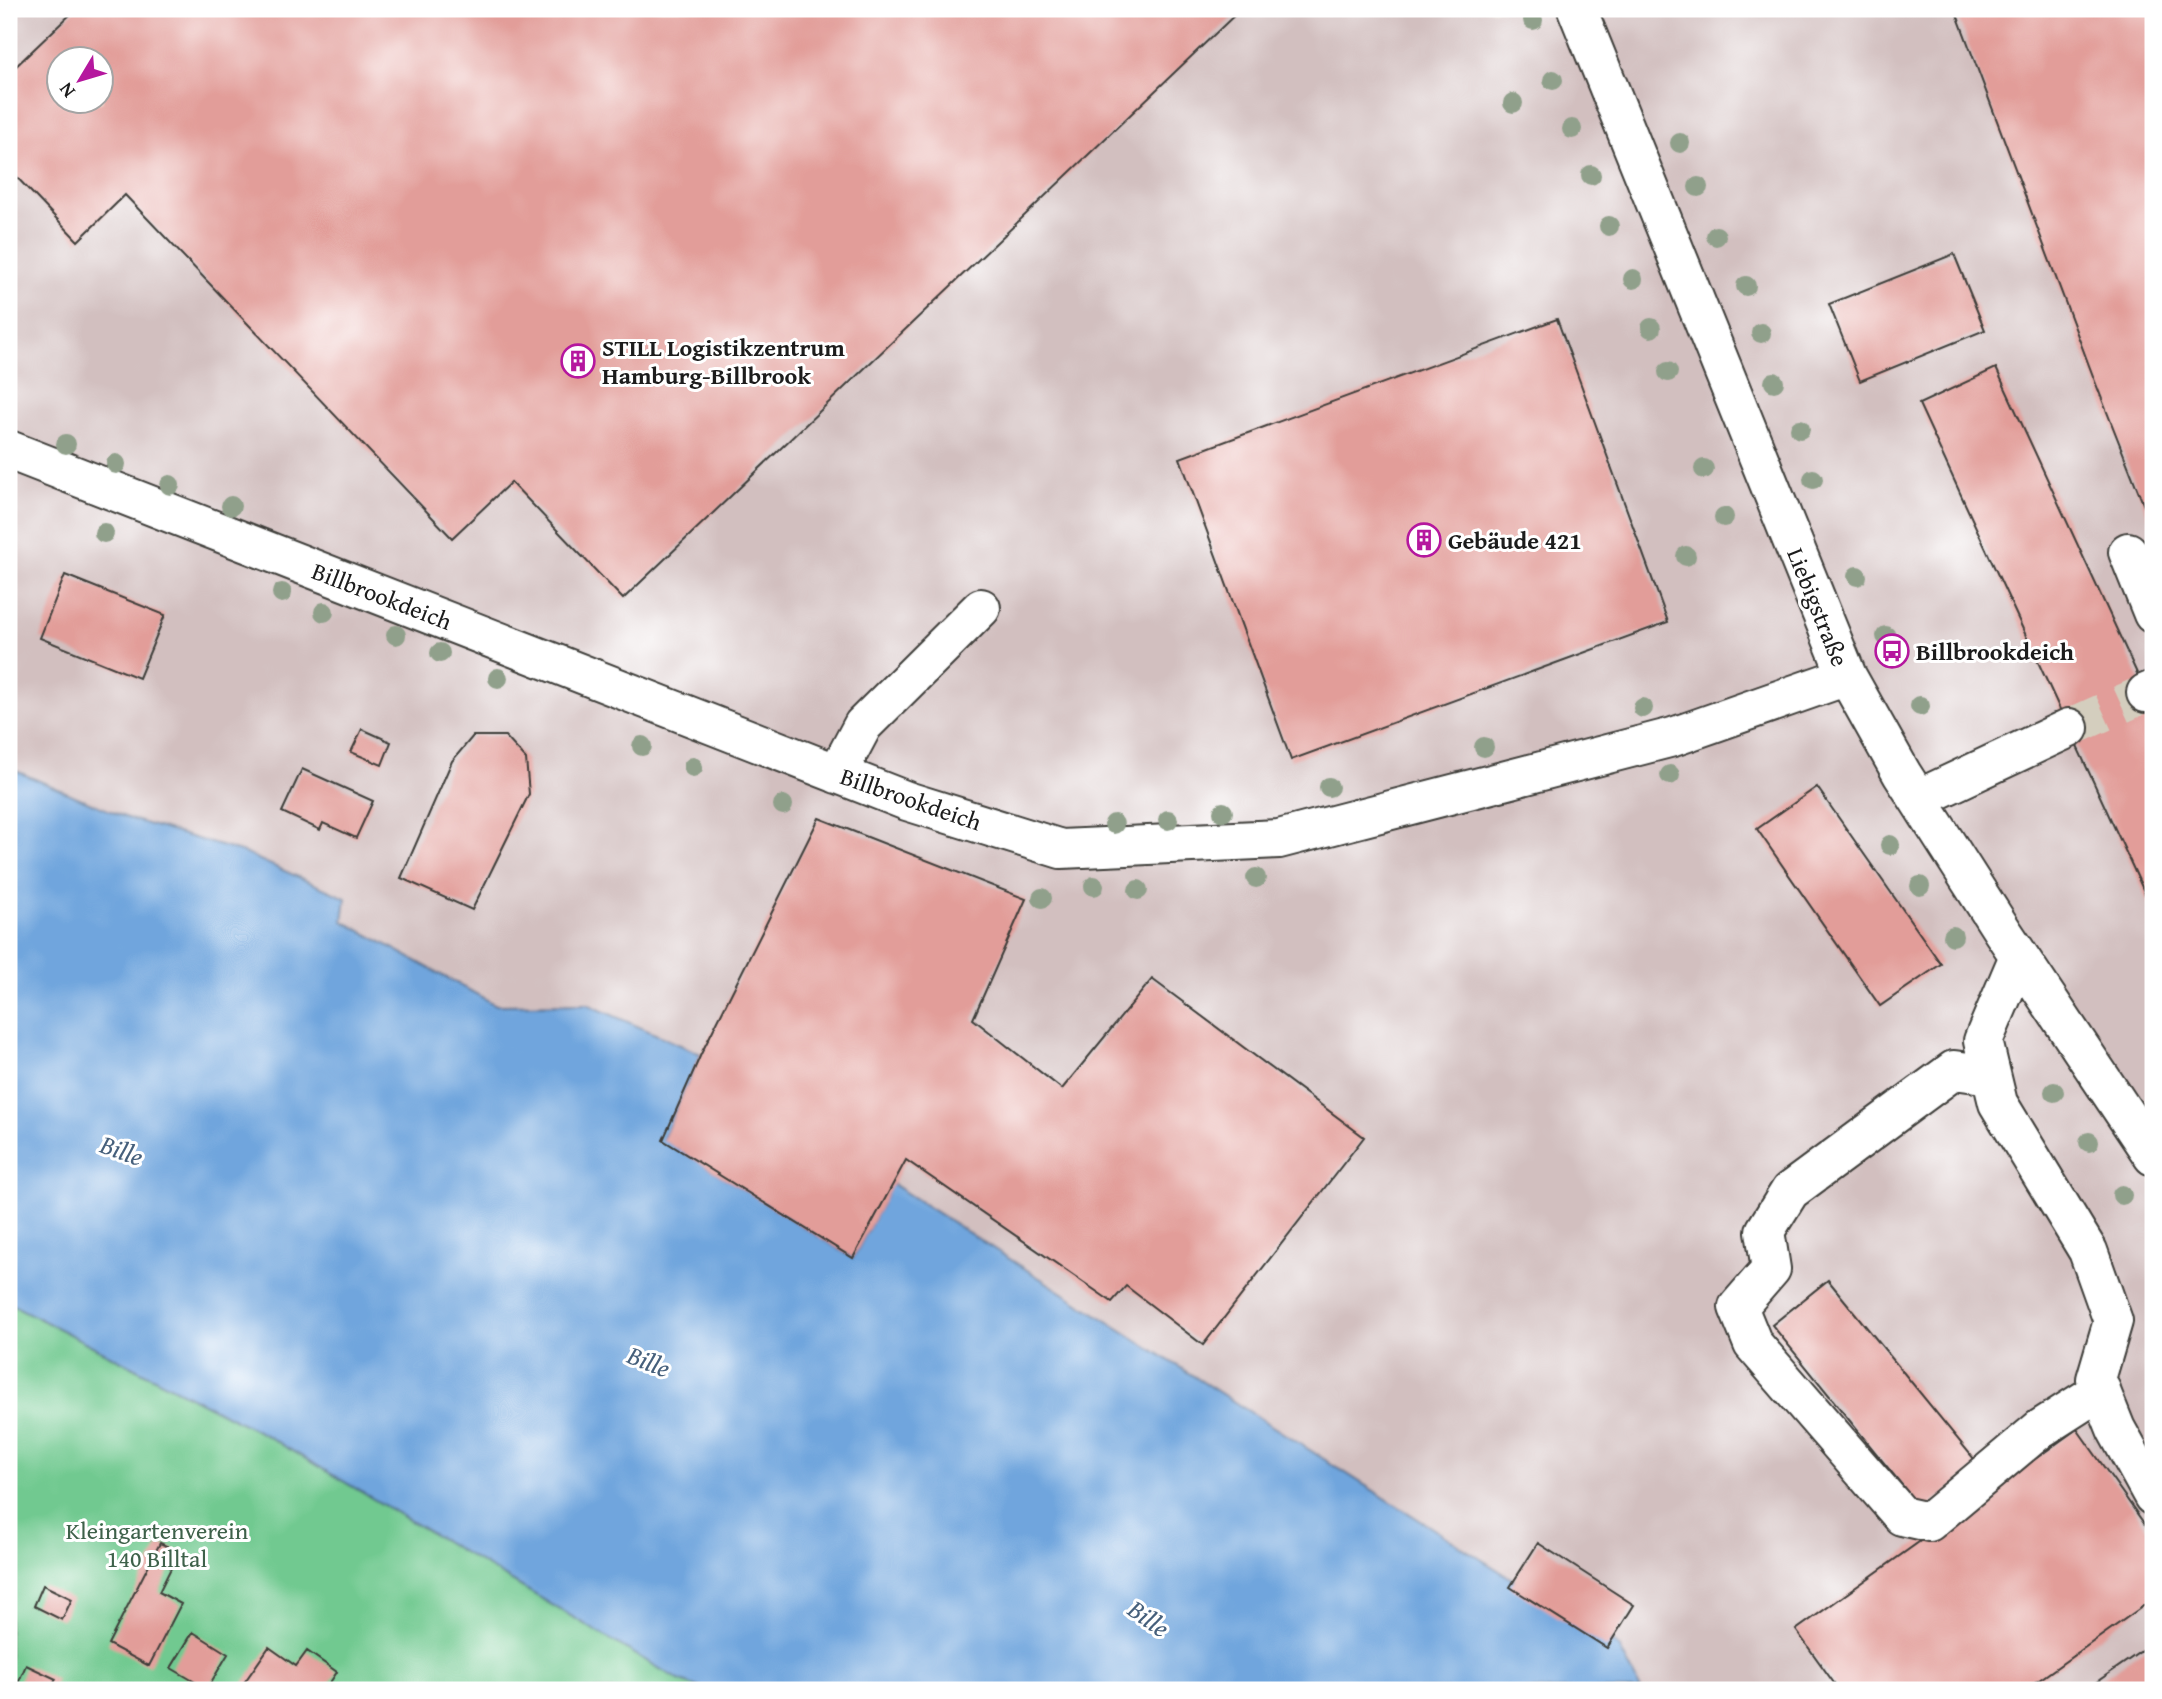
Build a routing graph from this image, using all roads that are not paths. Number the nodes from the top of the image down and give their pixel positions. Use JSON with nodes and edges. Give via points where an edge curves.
{"nodes":[{"id":1,"x":1577,"y":9,"type":"edge"},
{"id":2,"x":9,"y":450,"type":"edge"},
{"id":3,"x":2128,"y":552,"type":"dead end"},
{"id":4,"x":981,"y":608,"type":"dead end"},
{"id":5,"x":2153,"y":614,"type":"edge"},
{"id":6,"x":1847,"y":676,"type":"junction"},
{"id":7,"x":2069,"y":728,"type":"tunnel mouth"},
{"id":8,"x":837,"y":774,"type":"junction"},
{"id":9,"x":1917,"y":799,"type":"junction"},
{"id":10,"x":2018,"y":956,"type":"junction"},
{"id":11,"x":1991,"y":1075,"type":"junction"},
{"id":12,"x":2153,"y":1156,"type":"edge"},
{"id":13,"x":2101,"y":1390,"type":"junction"},
{"id":14,"x":2153,"y":1496,"type":"edge"}],
"edges":[{"from":1,"to":6,"type":"street","name":"Liebigstraße"},
{"from":2,"to":8,"type":"street","name":"Billbrookdeich"},
{"from":3,"to":5,"type":"street"},
{"from":4,"to":8,"type":"street","via":[[863,725]]},
{"from":6,"to":8,"type":"street","name":"Billbrookdeich","via":[[1673,737],[1279,839],[1061,849]]},
{"from":6,"to":9,"type":"street","name":"Liebigstraße"},
{"from":7,"to":9,"type":"street"},
{"from":9,"to":10,"type":"street","name":"Liebigstraße"},
{"from":10,"to":11,"type":"street","via":[[1983,1041]]},
{"from":10,"to":12,"type":"street","name":"Liebigstraße"},
{"from":11,"to":13,"type":"street","via":[[1998,1103],[2088,1251],[2113,1321],[2096,1379]]},
{"from":11,"to":13,"type":"street","via":[[1954,1070],[1790,1191],[1765,1231],[1771,1269],[1738,1307],[1754,1344],[1902,1516],[1929,1522],[2040,1429]]},
{"from":13,"to":14,"type":"street","via":[[2116,1429]]}]}
